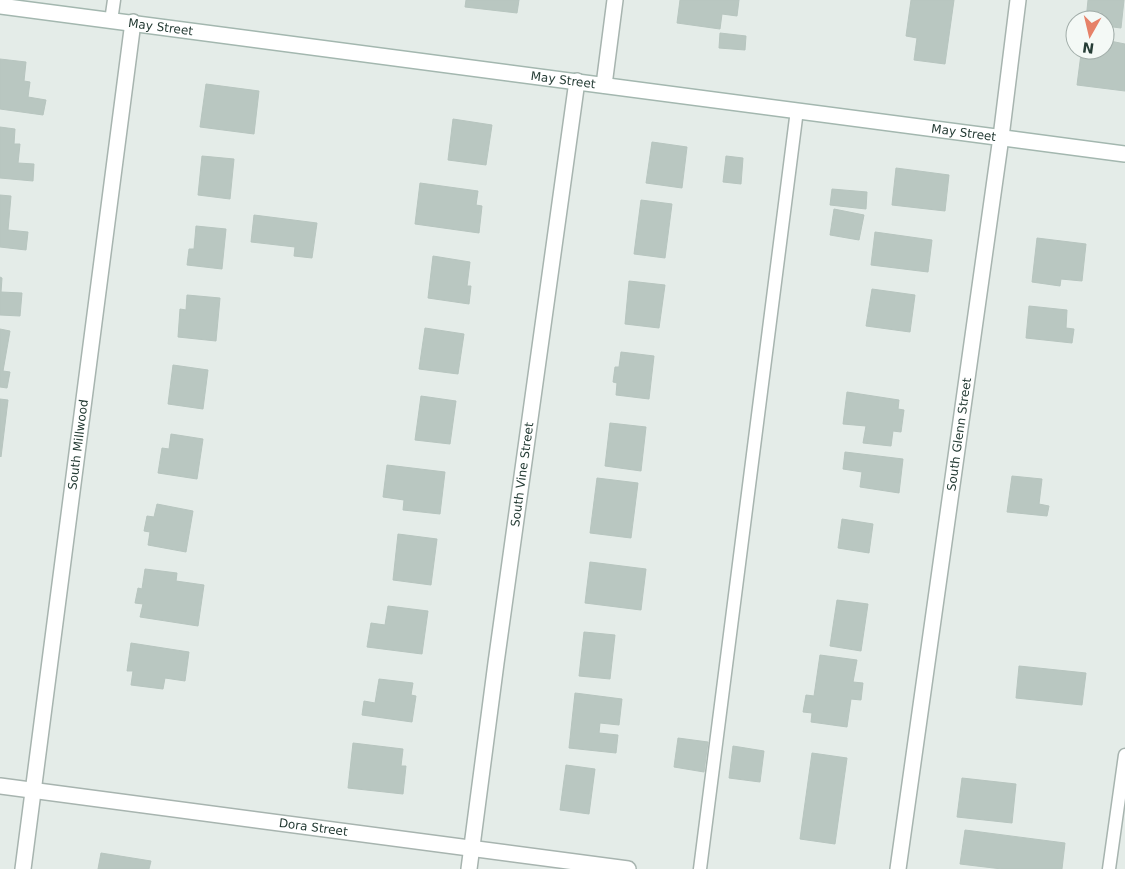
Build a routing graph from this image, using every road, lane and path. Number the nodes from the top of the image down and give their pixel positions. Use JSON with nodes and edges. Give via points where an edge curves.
{"nodes":[{"id":1,"x":114,"y":0,"type":"edge"},
{"id":2,"x":615,"y":0,"type":"edge"},
{"id":3,"x":1018,"y":0,"type":"edge"},
{"id":4,"x":0,"y":6,"type":"edge"},
{"id":5,"x":111,"y":21,"type":"junction"},
{"id":6,"x":133,"y":22,"type":"junction"},
{"id":7,"x":577,"y":81,"type":"junction"},
{"id":8,"x":604,"y":85,"type":"junction"},
{"id":9,"x":797,"y":110,"type":"junction"},
{"id":10,"x":1001,"y":137,"type":"junction"},
{"id":11,"x":1125,"y":154,"type":"edge"},
{"id":12,"x":1125,"y":754,"type":"edge"},
{"id":13,"x":0,"y":786,"type":"edge"},
{"id":14,"x":33,"y":790,"type":"junction"},
{"id":15,"x":472,"y":850,"type":"junction"},
{"id":16,"x":23,"y":869,"type":"edge"},
{"id":17,"x":469,"y":869,"type":"edge"},
{"id":18,"x":628,"y":869,"type":"edge"},
{"id":19,"x":700,"y":869,"type":"edge"},
{"id":20,"x":898,"y":869,"type":"edge"},
{"id":21,"x":1109,"y":869,"type":"edge"}],
"edges":[{"from":1,"to":5,"type":"lane"},
{"from":2,"to":8,"type":"street"},
{"from":3,"to":10,"type":"street","name":"South Glenn Street"},
{"from":4,"to":5,"type":"street","name":"May Street"},
{"from":5,"to":6,"type":"street","name":"May Street"},
{"from":6,"to":7,"type":"street","name":"May Street"},
{"from":6,"to":14,"type":"street","name":"South Millwood"},
{"from":7,"to":8,"type":"street","name":"May Street"},
{"from":7,"to":15,"type":"street","name":"South Vine Street"},
{"from":8,"to":9,"type":"street","name":"May Street"},
{"from":9,"to":10,"type":"street","name":"May Street"},
{"from":9,"to":19,"type":"lane"},
{"from":10,"to":11,"type":"street","name":"May Street"},
{"from":10,"to":20,"type":"street","name":"South Glenn Street"},
{"from":12,"to":21,"type":"lane"},
{"from":13,"to":14,"type":"street","name":"Dora Street"},
{"from":14,"to":15,"type":"street","name":"Dora Street"},
{"from":14,"to":16,"type":"street","name":"South Millwood"},
{"from":15,"to":17,"type":"street","name":"South Vine Street"},
{"from":15,"to":18,"type":"street","name":"Dora Street"}]}
